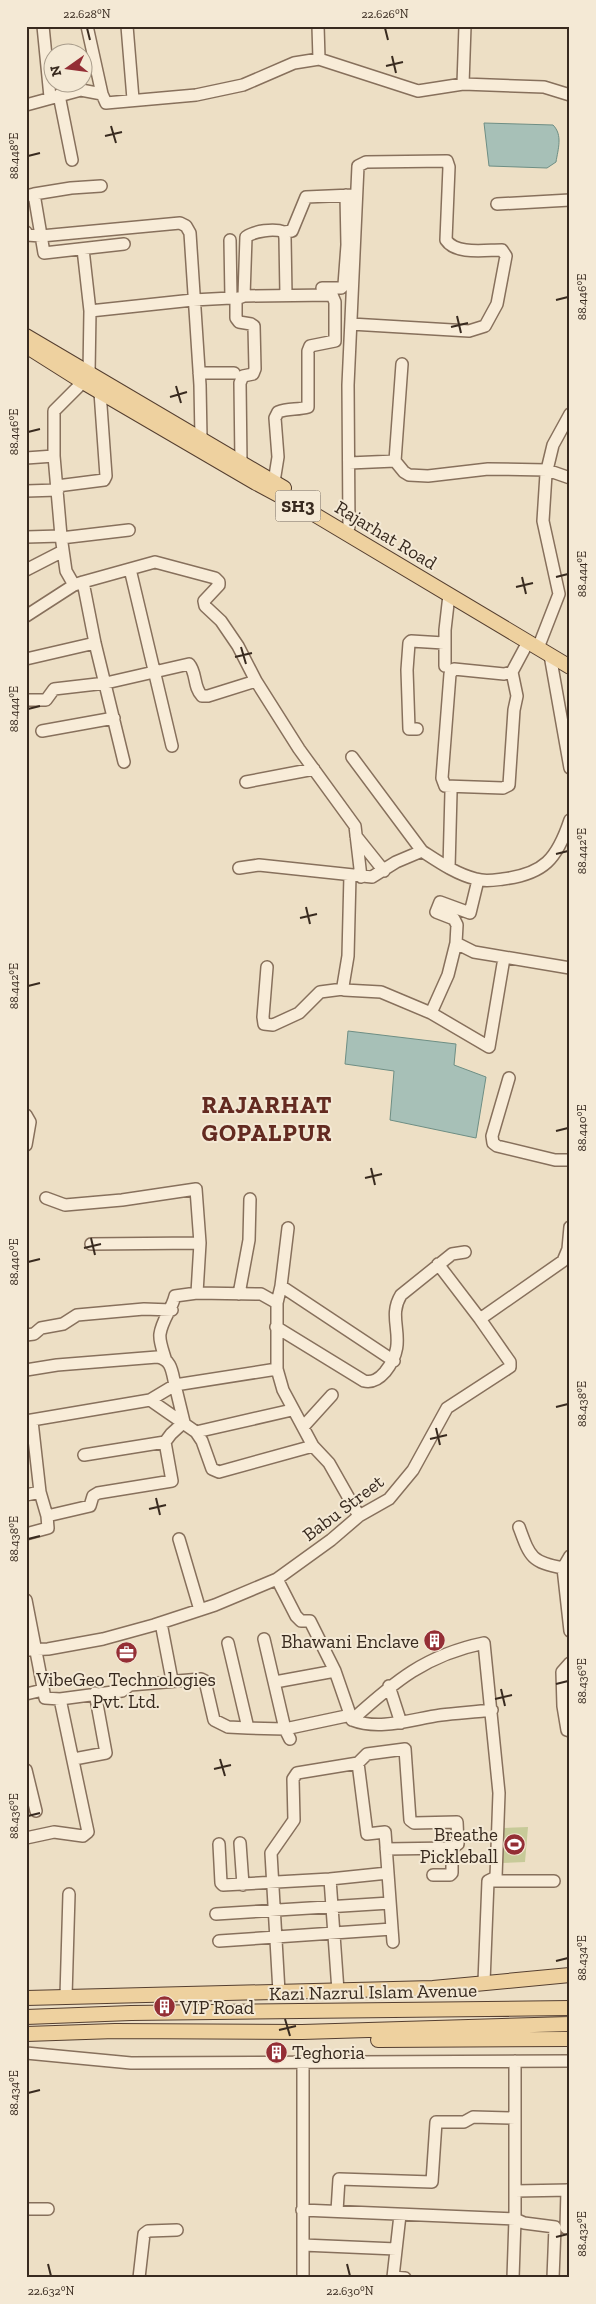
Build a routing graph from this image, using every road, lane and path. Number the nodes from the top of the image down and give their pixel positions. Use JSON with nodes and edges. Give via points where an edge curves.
{"nodes":[{"id":1,"x":43,"y":26,"type":"edge"},
{"id":2,"x":88,"y":26,"type":"edge"},
{"id":3,"x":127,"y":26,"type":"edge"},
{"id":4,"x":318,"y":26,"type":"edge"},
{"id":5,"x":465,"y":26,"type":"edge"},
{"id":6,"x":319,"y":59,"type":"junction"},
{"id":7,"x":463,"y":84,"type":"junction"},
{"id":8,"x":102,"y":94,"type":"junction"},
{"id":9,"x":570,"y":95,"type":"edge"},
{"id":10,"x":54,"y":96,"type":"junction"},
{"id":11,"x":133,"y":100,"type":"junction"},
{"id":12,"x":26,"y":105,"type":"edge"},
{"id":13,"x":72,"y":160,"type":"dead end"},
{"id":14,"x":101,"y":186,"type":"dead end"},
{"id":15,"x":28,"y":195,"type":"edge"},
{"id":16,"x":351,"y":195,"type":"junction"},
{"id":17,"x":570,"y":200,"type":"edge"},
{"id":18,"x":497,"y":204,"type":"dead end"},
{"id":19,"x":26,"y":232,"type":"edge"},
{"id":20,"x":284,"y":232,"type":"junction"},
{"id":21,"x":41,"y":236,"type":"junction"},
{"id":22,"x":230,"y":240,"type":"dead end"},
{"id":23,"x":124,"y":244,"type":"dead end"},
{"id":24,"x":83,"y":249,"type":"junction"},
{"id":25,"x":286,"y":291,"type":"junction"},
{"id":26,"x":244,"y":296,"type":"junction"},
{"id":27,"x":194,"y":300,"type":"junction"},
{"id":28,"x":90,"y":311,"type":"junction"},
{"id":29,"x":351,"y":324,"type":"junction"},
{"id":30,"x":26,"y":336,"type":"edge"},
{"id":31,"x":26,"y":346,"type":"edge"},
{"id":32,"x":402,"y":364,"type":"dead end"},
{"id":33,"x":199,"y":373,"type":"junction"},
{"id":34,"x":234,"y":373,"type":"dead end"},
{"id":35,"x":86,"y":378,"type":"junction"},
{"id":36,"x":100,"y":392,"type":"junction"},
{"id":37,"x":570,"y":414,"type":"edge"},
{"id":38,"x":201,"y":438,"type":"junction"},
{"id":39,"x":54,"y":456,"type":"junction"},
{"id":40,"x":26,"y":458,"type":"edge"},
{"id":41,"x":395,"y":461,"type":"junction"},
{"id":42,"x":241,"y":463,"type":"junction"},
{"id":43,"x":348,"y":463,"type":"junction"},
{"id":44,"x":547,"y":470,"type":"junction"},
{"id":45,"x":570,"y":478,"type":"edge"},
{"id":46,"x":274,"y":482,"type":"junction"},
{"id":47,"x":57,"y":488,"type":"junction"},
{"id":48,"x":26,"y":491,"type":"edge"},
{"id":49,"x":350,"y":527,"type":"junction"},
{"id":50,"x":129,"y":530,"type":"dead end"},
{"id":51,"x":26,"y":537,"type":"edge"},
{"id":52,"x":61,"y":537,"type":"junction"},
{"id":53,"x":63,"y":550,"type":"junction"},
{"id":54,"x":130,"y":569,"type":"junction"},
{"id":55,"x":26,"y":570,"type":"edge"},
{"id":56,"x":78,"y":584,"type":"junction"},
{"id":57,"x":449,"y":595,"type":"junction"},
{"id":58,"x":26,"y":616,"type":"edge"},
{"id":59,"x":95,"y":643,"type":"junction"},
{"id":60,"x":444,"y":644,"type":"junction"},
{"id":61,"x":539,"y":646,"type":"junction"},
{"id":62,"x":570,"y":656,"type":"edge"},
{"id":63,"x":26,"y":659,"type":"edge"},
{"id":64,"x":445,"y":666,"type":"dead end"},
{"id":65,"x":570,"y":667,"type":"edge"},
{"id":66,"x":156,"y":672,"type":"junction"},
{"id":67,"x":512,"y":672,"type":"junction"},
{"id":68,"x":256,"y":681,"type":"junction"},
{"id":69,"x":106,"y":683,"type":"junction"},
{"id":70,"x":26,"y":700,"type":"edge"},
{"id":71,"x":114,"y":718,"type":"junction"},
{"id":72,"x":417,"y":729,"type":"dead end"},
{"id":73,"x":42,"y":731,"type":"dead end"},
{"id":74,"x":172,"y":746,"type":"dead end"},
{"id":75,"x":352,"y":756,"type":"dead end"},
{"id":76,"x":124,"y":762,"type":"dead end"},
{"id":77,"x":570,"y":768,"type":"edge"},
{"id":78,"x":314,"y":769,"type":"junction"},
{"id":79,"x":246,"y":782,"type":"dead end"},
{"id":80,"x":451,"y":792,"type":"dead end"},
{"id":81,"x":570,"y":820,"type":"edge"},
{"id":82,"x":356,"y":836,"type":"junction"},
{"id":83,"x":422,"y":851,"type":"junction"},
{"id":84,"x":239,"y":868,"type":"dead end"},
{"id":85,"x":449,"y":868,"type":"junction"},
{"id":86,"x":384,"y":871,"type":"junction"},
{"id":87,"x":355,"y":876,"type":"junction"},
{"id":88,"x":478,"y":880,"type":"junction"},
{"id":89,"x":456,"y":943,"type":"junction"},
{"id":90,"x":504,"y":958,"type":"junction"},
{"id":91,"x":267,"y":967,"type":"dead end"},
{"id":92,"x":570,"y":968,"type":"edge"},
{"id":93,"x":343,"y":989,"type":"junction"},
{"id":94,"x":432,"y":1013,"type":"junction"},
{"id":95,"x":509,"y":1078,"type":"dead end"},
{"id":96,"x":26,"y":1115,"type":"edge"},
{"id":97,"x":26,"y":1144,"type":"edge"},
{"id":98,"x":570,"y":1160,"type":"edge"},
{"id":99,"x":46,"y":1198,"type":"dead end"},
{"id":100,"x":250,"y":1199,"type":"dead end"},
{"id":101,"x":288,"y":1228,"type":"dead end"},
{"id":102,"x":570,"y":1228,"type":"edge"},
{"id":103,"x":200,"y":1242,"type":"junction"},
{"id":104,"x":91,"y":1244,"type":"dead end"},
{"id":105,"x":466,"y":1252,"type":"dead end"},
{"id":106,"x":438,"y":1264,"type":"junction"},
{"id":107,"x":281,"y":1286,"type":"junction"},
{"id":108,"x":197,"y":1293,"type":"junction"},
{"id":109,"x":238,"y":1294,"type":"junction"},
{"id":110,"x":276,"y":1303,"type":"junction"},
{"id":111,"x":172,"y":1310,"type":"junction"},
{"id":112,"x":480,"y":1320,"type":"junction"},
{"id":113,"x":276,"y":1327,"type":"junction"},
{"id":114,"x":26,"y":1335,"type":"edge"},
{"id":115,"x":165,"y":1358,"type":"junction"},
{"id":116,"x":394,"y":1361,"type":"junction"},
{"id":117,"x":277,"y":1369,"type":"junction"},
{"id":118,"x":26,"y":1370,"type":"edge"},
{"id":119,"x":175,"y":1385,"type":"junction"},
{"id":120,"x":332,"y":1395,"type":"dead end"},
{"id":121,"x":150,"y":1400,"type":"junction"},
{"id":122,"x":292,"y":1410,"type":"junction"},
{"id":123,"x":29,"y":1421,"type":"edge"},
{"id":124,"x":184,"y":1422,"type":"junction"},
{"id":125,"x":303,"y":1427,"type":"junction"},
{"id":126,"x":196,"y":1432,"type":"junction"},
{"id":127,"x":165,"y":1442,"type":"junction"},
{"id":128,"x":313,"y":1446,"type":"junction"},
{"id":129,"x":84,"y":1455,"type":"dead end"},
{"id":130,"x":40,"y":1492,"type":"junction"},
{"id":131,"x":26,"y":1495,"type":"edge"},
{"id":132,"x":47,"y":1516,"type":"junction"},
{"id":133,"x":359,"y":1516,"type":"junction"},
{"id":134,"x":519,"y":1527,"type":"dead end"},
{"id":135,"x":26,"y":1534,"type":"edge"},
{"id":136,"x":179,"y":1539,"type":"dead end"},
{"id":137,"x":570,"y":1556,"type":"edge"},
{"id":138,"x":566,"y":1567,"type":"edge"},
{"id":139,"x":277,"y":1579,"type":"junction"},
{"id":140,"x":26,"y":1600,"type":"edge"},
{"id":141,"x":200,"y":1610,"type":"junction"},
{"id":142,"x":161,"y":1623,"type":"junction"},
{"id":143,"x":570,"y":1631,"type":"edge"},
{"id":144,"x":264,"y":1639,"type":"dead end"},
{"id":145,"x":228,"y":1643,"type":"dead end"},
{"id":146,"x":31,"y":1649,"type":"edge"},
{"id":147,"x":570,"y":1663,"type":"edge"},
{"id":148,"x":335,"y":1670,"type":"junction"},
{"id":149,"x":172,"y":1680,"type":"junction"},
{"id":150,"x":275,"y":1682,"type":"junction"},
{"id":151,"x":389,"y":1686,"type":"junction"},
{"id":152,"x":43,"y":1690,"type":"junction"},
{"id":153,"x":95,"y":1693,"type":"junction"},
{"id":154,"x":26,"y":1694,"type":"edge"},
{"id":155,"x":60,"y":1699,"type":"junction"},
{"id":156,"x":492,"y":1710,"type":"junction"},
{"id":157,"x":352,"y":1717,"type":"junction"},
{"id":158,"x":401,"y":1723,"type":"junction"},
{"id":159,"x":248,"y":1728,"type":"junction"},
{"id":160,"x":570,"y":1731,"type":"edge"},
{"id":161,"x":288,"y":1734,"type":"junction"},
{"id":162,"x":74,"y":1759,"type":"junction"},
{"id":163,"x":358,"y":1763,"type":"junction"},
{"id":164,"x":26,"y":1770,"type":"edge"},
{"id":165,"x":36,"y":1811,"type":"dead end"},
{"id":166,"x":26,"y":1838,"type":"edge"},
{"id":167,"x":240,"y":1843,"type":"dead end"},
{"id":168,"x":219,"y":1844,"type":"dead end"},
{"id":169,"x":452,"y":1848,"type":"junction"},
{"id":170,"x":386,"y":1849,"type":"junction"},
{"id":171,"x":388,"y":1873,"type":"junction"},
{"id":172,"x":433,"y":1875,"type":"dead end"},
{"id":173,"x":330,"y":1879,"type":"junction"},
{"id":174,"x":488,"y":1881,"type":"junction"},
{"id":175,"x":554,"y":1881,"type":"dead end"},
{"id":176,"x":274,"y":1883,"type":"junction"},
{"id":177,"x":243,"y":1885,"type":"junction"},
{"id":178,"x":69,"y":1894,"type":"dead end"},
{"id":179,"x":390,"y":1903,"type":"junction"},
{"id":180,"x":332,"y":1906,"type":"junction"},
{"id":181,"x":276,"y":1908,"type":"junction"},
{"id":182,"x":216,"y":1914,"type":"dead end"},
{"id":183,"x":392,"y":1929,"type":"junction"},
{"id":184,"x":332,"y":1932,"type":"junction"},
{"id":185,"x":276,"y":1936,"type":"junction"},
{"id":186,"x":219,"y":1941,"type":"dead end"},
{"id":187,"x":393,"y":1942,"type":"dead end"},
{"id":188,"x":570,"y":1975,"type":"edge"},
{"id":189,"x":484,"y":1982,"type":"junction"},
{"id":190,"x":433,"y":1988,"type":"junction"},
{"id":191,"x":338,"y":1991,"type":"junction"},
{"id":192,"x":279,"y":1992,"type":"junction"},
{"id":193,"x":66,"y":1996,"type":"junction"},
{"id":194,"x":26,"y":1998,"type":"edge"},
{"id":195,"x":570,"y":2008,"type":"edge"},
{"id":196,"x":337,"y":2010,"type":"junction"},
{"id":197,"x":58,"y":2015,"type":"junction"},
{"id":198,"x":26,"y":2017,"type":"edge"},
{"id":199,"x":570,"y":2024,"type":"edge"},
{"id":200,"x":59,"y":2032,"type":"junction"},
{"id":201,"x":302,"y":2032,"type":"junction"},
{"id":202,"x":26,"y":2034,"type":"edge"},
{"id":203,"x":570,"y":2039,"type":"edge"},
{"id":204,"x":26,"y":2053,"type":"edge"},
{"id":205,"x":515,"y":2061,"type":"junction"},
{"id":206,"x":570,"y":2061,"type":"edge"},
{"id":207,"x":303,"y":2063,"type":"junction"},
{"id":208,"x":515,"y":2118,"type":"junction"},
{"id":209,"x":569,"y":2190,"type":"edge"},
{"id":210,"x":515,"y":2191,"type":"junction"},
{"id":211,"x":48,"y":2208,"type":"dead end"},
{"id":212,"x":26,"y":2210,"type":"edge"},
{"id":213,"x":302,"y":2210,"type":"junction"},
{"id":214,"x":337,"y":2212,"type":"junction"},
{"id":215,"x":400,"y":2215,"type":"junction"},
{"id":216,"x":515,"y":2219,"type":"junction"},
{"id":217,"x":563,"y":2227,"type":"edge"},
{"id":218,"x":177,"y":2230,"type":"dead end"},
{"id":219,"x":303,"y":2245,"type":"junction"},
{"id":220,"x":396,"y":2249,"type":"junction"},
{"id":221,"x":139,"y":2278,"type":"edge"},
{"id":222,"x":303,"y":2278,"type":"edge"},
{"id":223,"x":405,"y":2278,"type":"edge"},
{"id":224,"x":513,"y":2278,"type":"edge"},
{"id":225,"x":553,"y":2278,"type":"edge"}],
"edges":[{"from":1,"to":10,"type":"street"},
{"from":2,"to":8,"type":"street"},
{"from":3,"to":11,"type":"street"},
{"from":4,"to":6,"type":"street"},
{"from":5,"to":7,"type":"street"},
{"from":6,"to":7,"type":"street","via":[[418,91]]},
{"from":6,"to":11,"type":"street","via":[[294,63],[243,85],[196,95]]},
{"from":7,"to":9,"type":"street","via":[[544,87]]},
{"from":8,"to":10,"type":"street","via":[[81,90]]},
{"from":8,"to":11,"type":"street","via":[[106,103]]},
{"from":10,"to":12,"type":"street"},
{"from":10,"to":13,"type":"street"},
{"from":14,"to":15,"type":"street"},
{"from":15,"to":21,"type":"street"},
{"from":16,"to":20,"type":"street","via":[[306,197],[292,231]]},
{"from":16,"to":25,"type":"street","via":[[344,285],[341,288]]},
{"from":16,"to":29,"type":"street"},
{"from":16,"to":29,"type":"street","via":[[358,166],[366,162],[447,161],[446,240],[450,246],[460,249],[502,250],[506,256],[497,304],[485,326],[469,331]]},
{"from":17,"to":18,"type":"street"},
{"from":19,"to":21,"type":"street","via":[[27,235]]},
{"from":20,"to":25,"type":"street"},
{"from":20,"to":26,"type":"street","via":[[251,233],[246,237]]},
{"from":21,"to":24,"type":"street","via":[[44,253]]},
{"from":21,"to":27,"type":"street","via":[[180,223],[190,233]]},
{"from":22,"to":27,"type":"street","via":[[231,298]]},
{"from":23,"to":24,"type":"street"},
{"from":24,"to":28,"type":"street"},
{"from":25,"to":26,"type":"street"},
{"from":25,"to":46,"type":"street","via":[[332,295],[335,302],[335,341],[310,346],[308,407],[285,409],[275,418],[278,457]]},
{"from":26,"to":42,"type":"street","via":[[236,299],[236,318],[254,326],[255,369],[253,374],[243,376],[240,383]]},
{"from":27,"to":28,"type":"street"},
{"from":27,"to":33,"type":"street"},
{"from":28,"to":35,"type":"street"},
{"from":29,"to":43,"type":"street"},
{"from":30,"to":35,"type":"main road","name":"Rajarhat Road","number":"SH3"},
{"from":31,"to":35,"type":"main road","name":"Rajarhat Road","number":"SH3"},
{"from":32,"to":41,"type":"street"},
{"from":33,"to":34,"type":"street"},
{"from":33,"to":38,"type":"street"},
{"from":35,"to":36,"type":"main road","name":"Rajarhat Road","number":"SH3"},
{"from":35,"to":38,"type":"main road","name":"Rajarhat Road","number":"SH3"},
{"from":35,"to":39,"type":"street","via":[[54,411]]},
{"from":36,"to":47,"type":"street","via":[[106,476],[104,480]]},
{"from":36,"to":57,"type":"main road","name":"Rajarhat Road","number":"SH3"},
{"from":37,"to":44,"type":"street","via":[[554,445]]},
{"from":38,"to":42,"type":"main road","name":"Rajarhat Road","number":"SH3"},
{"from":39,"to":40,"type":"street"},
{"from":39,"to":47,"type":"street"},
{"from":41,"to":43,"type":"street"},
{"from":41,"to":44,"type":"street","via":[[409,475],[488,469]]},
{"from":42,"to":46,"type":"main road","name":"Rajarhat Road","number":"SH3"},
{"from":43,"to":49,"type":"street"},
{"from":44,"to":45,"type":"street"},
{"from":44,"to":61,"type":"street","via":[[543,521],[559,594]]},
{"from":46,"to":49,"type":"main road","name":"Rajarhat Road","number":"SH3"},
{"from":47,"to":48,"type":"street"},
{"from":47,"to":52,"type":"street"},
{"from":49,"to":61,"type":"main road","name":"Rajarhat Road","number":"SH3"},
{"from":50,"to":52,"type":"street"},
{"from":51,"to":52,"type":"street"},
{"from":52,"to":53,"type":"street"},
{"from":53,"to":55,"type":"street"},
{"from":53,"to":56,"type":"street","via":[[66,571]]},
{"from":54,"to":56,"type":"street"},
{"from":54,"to":66,"type":"street"},
{"from":54,"to":68,"type":"street","via":[[155,562],[215,578],[219,586],[204,601],[205,606],[221,621],[238,646]]},
{"from":56,"to":58,"type":"street"},
{"from":56,"to":59,"type":"street"},
{"from":57,"to":60,"type":"street"},
{"from":57,"to":61,"type":"main road","name":"Rajarhat Road","number":"SH3"},
{"from":59,"to":63,"type":"street"},
{"from":59,"to":69,"type":"street"},
{"from":60,"to":64,"type":"street"},
{"from":60,"to":72,"type":"street","via":[[408,643],[410,729]]},
{"from":61,"to":62,"type":"main road","name":"Rajarhat Road","number":"SH3"},
{"from":61,"to":65,"type":"main road","name":"Rajarhat Road","number":"SH3"},
{"from":61,"to":67,"type":"street"},
{"from":61,"to":77,"type":"street"},
{"from":66,"to":68,"type":"street","via":[[189,664],[202,696]]},
{"from":66,"to":69,"type":"street"},
{"from":66,"to":74,"type":"street"},
{"from":67,"to":67,"type":"street","via":[[517,696],[509,785],[503,788],[445,786],[442,769],[450,674],[454,669]]},
{"from":68,"to":78,"type":"street"},
{"from":69,"to":70,"type":"street","via":[[54,689],[46,700]]},
{"from":69,"to":71,"type":"street"},
{"from":71,"to":73,"type":"street"},
{"from":71,"to":76,"type":"street"},
{"from":75,"to":83,"type":"street"},
{"from":78,"to":79,"type":"street"},
{"from":78,"to":82,"type":"street","via":[[355,826]]},
{"from":80,"to":85,"type":"street"},
{"from":81,"to":88,"type":"street","via":[[558,848],[538,871],[516,877]]},
{"from":82,"to":86,"type":"street"},
{"from":82,"to":87,"type":"street"},
{"from":83,"to":85,"type":"street"},
{"from":83,"to":86,"type":"street"},
{"from":84,"to":87,"type":"street","via":[[259,865]]},
{"from":85,"to":88,"type":"street"},
{"from":86,"to":87,"type":"street","via":[[372,877]]},
{"from":87,"to":93,"type":"street"},
{"from":88,"to":89,"type":"street","via":[[470,913],[440,902],[436,912],[454,918]]},
{"from":89,"to":90,"type":"street","via":[[474,952]]},
{"from":89,"to":94,"type":"street","via":[[448,975]]},
{"from":90,"to":92,"type":"street"},
{"from":90,"to":94,"type":"street","via":[[490,1047]]},
{"from":91,"to":93,"type":"street","via":[[263,1017],[267,1025],[299,1013],[320,992]]},
{"from":93,"to":94,"type":"street","via":[[381,992]]},
{"from":95,"to":98,"type":"street","via":[[492,1136],[493,1143],[555,1160]]},
{"from":96,"to":97,"type":"street","via":[[30,1122]]},
{"from":99,"to":103,"type":"street","via":[[65,1205],[196,1189]]},
{"from":100,"to":109,"type":"street","via":[[249,1240]]},
{"from":101,"to":107,"type":"street"},
{"from":102,"to":112,"type":"street","via":[[563,1262]]},
{"from":103,"to":104,"type":"street"},
{"from":103,"to":108,"type":"street"},
{"from":105,"to":106,"type":"street","via":[[452,1254]]},
{"from":106,"to":112,"type":"street"},
{"from":106,"to":116,"type":"street","via":[[401,1294],[396,1303],[398,1346]]},
{"from":107,"to":110,"type":"street"},
{"from":107,"to":116,"type":"street"},
{"from":108,"to":109,"type":"street"},
{"from":108,"to":111,"type":"street","via":[[175,1296]]},
{"from":109,"to":110,"type":"street","via":[[261,1294]]},
{"from":110,"to":113,"type":"street"},
{"from":111,"to":114,"type":"street","via":[[77,1314],[63,1324]]},
{"from":111,"to":115,"type":"street","via":[[160,1335]]},
{"from":112,"to":133,"type":"street","name":"Babu Street","via":[[510,1362],[510,1367],[448,1408],[413,1470],[389,1499]]},
{"from":113,"to":116,"type":"street","via":[[364,1381],[375,1381]]},
{"from":113,"to":117,"type":"street"},
{"from":115,"to":118,"type":"street","via":[[157,1356]]},
{"from":115,"to":119,"type":"street","via":[[169,1361]]},
{"from":117,"to":119,"type":"street"},
{"from":117,"to":122,"type":"street"},
{"from":119,"to":121,"type":"street"},
{"from":119,"to":124,"type":"street"},
{"from":120,"to":125,"type":"street"},
{"from":121,"to":123,"type":"street"},
{"from":121,"to":124,"type":"street"},
{"from":122,"to":125,"type":"street"},
{"from":122,"to":126,"type":"street"},
{"from":123,"to":130,"type":"street"},
{"from":124,"to":126,"type":"street"},
{"from":124,"to":127,"type":"street"},
{"from":125,"to":128,"type":"street"},
{"from":126,"to":128,"type":"street","via":[[212,1469],[219,1472]]},
{"from":127,"to":129,"type":"street"},
{"from":127,"to":132,"type":"street","via":[[172,1481],[98,1494],[90,1506]]},
{"from":128,"to":133,"type":"street","via":[[329,1463]]},
{"from":130,"to":131,"type":"street"},
{"from":130,"to":132,"type":"street"},
{"from":132,"to":135,"type":"street","via":[[48,1528]]},
{"from":133,"to":139,"type":"street","name":"Babu Street","via":[[332,1540]]},
{"from":134,"to":138,"type":"street","via":[[534,1560]]},
{"from":136,"to":141,"type":"street"},
{"from":137,"to":138,"type":"street"},
{"from":138,"to":143,"type":"street"},
{"from":139,"to":141,"type":"street","name":"Babu Street"},
{"from":139,"to":148,"type":"street","via":[[296,1616],[301,1621],[310,1621]]},
{"from":140,"to":146,"type":"street"},
{"from":141,"to":142,"type":"street","name":"Babu Street"},
{"from":142,"to":146,"type":"street","name":"Babu Street","via":[[103,1639]]},
{"from":142,"to":149,"type":"street"},
{"from":144,"to":150,"type":"street"},
{"from":145,"to":159,"type":"street"},
{"from":146,"to":152,"type":"street"},
{"from":147,"to":160,"type":"street","via":[[562,1672],[563,1706]]},
{"from":148,"to":150,"type":"street"},
{"from":148,"to":157,"type":"street"},
{"from":149,"to":153,"type":"street"},
{"from":149,"to":159,"type":"street","via":[[201,1678],[205,1681],[214,1720],[228,1727]]},
{"from":150,"to":161,"type":"street"},
{"from":151,"to":156,"type":"street","via":[[452,1651],[484,1643]]},
{"from":151,"to":157,"type":"street"},
{"from":151,"to":158,"type":"street"},
{"from":152,"to":154,"type":"street"},
{"from":152,"to":155,"type":"street","via":[[45,1698]]},
{"from":153,"to":155,"type":"street"},
{"from":153,"to":162,"type":"street","via":[[106,1753]]},
{"from":155,"to":162,"type":"street"},
{"from":156,"to":158,"type":"street"},
{"from":156,"to":174,"type":"street","via":[[499,1794],[499,1846],[496,1877]]},
{"from":157,"to":158,"type":"street","via":[[365,1724]]},
{"from":157,"to":161,"type":"street"},
{"from":159,"to":161,"type":"street"},
{"from":162,"to":166,"type":"street","via":[[88,1832],[83,1836],[54,1832]]},
{"from":163,"to":169,"type":"street","via":[[367,1754],[405,1749],[410,1820],[414,1823],[457,1822],[458,1844]]},
{"from":163,"to":170,"type":"street","via":[[367,1834],[385,1832]]},
{"from":163,"to":176,"type":"street","via":[[297,1773],[293,1779],[294,1820],[272,1853]]},
{"from":164,"to":165,"type":"street"},
{"from":167,"to":177,"type":"street"},
{"from":168,"to":177,"type":"street","via":[[222,1885]]},
{"from":169,"to":170,"type":"street"},
{"from":169,"to":172,"type":"street","via":[[450,1875]]},
{"from":170,"to":171,"type":"street"},
{"from":171,"to":173,"type":"street"},
{"from":171,"to":179,"type":"street"},
{"from":173,"to":176,"type":"street"},
{"from":173,"to":180,"type":"street"},
{"from":174,"to":175,"type":"street"},
{"from":174,"to":189,"type":"street"},
{"from":176,"to":177,"type":"street"},
{"from":176,"to":181,"type":"street"},
{"from":178,"to":193,"type":"street"},
{"from":179,"to":180,"type":"street"},
{"from":179,"to":183,"type":"street"},
{"from":180,"to":181,"type":"street"},
{"from":180,"to":184,"type":"street"},
{"from":181,"to":182,"type":"street"},
{"from":181,"to":185,"type":"street"},
{"from":183,"to":184,"type":"street"},
{"from":183,"to":187,"type":"street"},
{"from":184,"to":185,"type":"street"},
{"from":184,"to":191,"type":"street"},
{"from":185,"to":186,"type":"street"},
{"from":185,"to":192,"type":"street"},
{"from":188,"to":189,"type":"main road"},
{"from":189,"to":190,"type":"main road"},
{"from":190,"to":191,"type":"main road"},
{"from":190,"to":196,"type":"main road"},
{"from":191,"to":192,"type":"main road"},
{"from":192,"to":193,"type":"main road"},
{"from":193,"to":194,"type":"main road"},
{"from":195,"to":196,"type":"main road","name":"Kazi Nazrul Islam Avenue"},
{"from":196,"to":197,"type":"main road","name":"Kazi Nazrul Islam Avenue"},
{"from":197,"to":198,"type":"main road","name":"Kazi Nazrul Islam Avenue"},
{"from":197,"to":200,"type":"main road"},
{"from":199,"to":201,"type":"main road","name":"Kazi Nazrul Islam Avenue"},
{"from":200,"to":201,"type":"main road"},
{"from":200,"to":202,"type":"main road"},
{"from":201,"to":203,"type":"main road","via":[[422,2041]]},
{"from":204,"to":207,"type":"street","via":[[131,2062]]},
{"from":205,"to":206,"type":"street"},
{"from":205,"to":207,"type":"street"},
{"from":205,"to":208,"type":"street"},
{"from":207,"to":213,"type":"street"},
{"from":208,"to":210,"type":"street"},
{"from":208,"to":214,"type":"street","via":[[473,2117],[464,2122],[436,2122],[432,2182],[339,2179]]},
{"from":209,"to":210,"type":"street"},
{"from":209,"to":217,"type":"street"},
{"from":210,"to":216,"type":"street"},
{"from":211,"to":212,"type":"street"},
{"from":213,"to":214,"type":"street"},
{"from":213,"to":219,"type":"street"},
{"from":214,"to":215,"type":"street"},
{"from":215,"to":216,"type":"street"},
{"from":215,"to":220,"type":"street"},
{"from":216,"to":217,"type":"street"},
{"from":216,"to":224,"type":"street"},
{"from":217,"to":225,"type":"street"},
{"from":218,"to":221,"type":"street","via":[[144,2234]]},
{"from":219,"to":220,"type":"street"},
{"from":219,"to":222,"type":"street"},
{"from":220,"to":223,"type":"street","via":[[393,2277]]}]}
